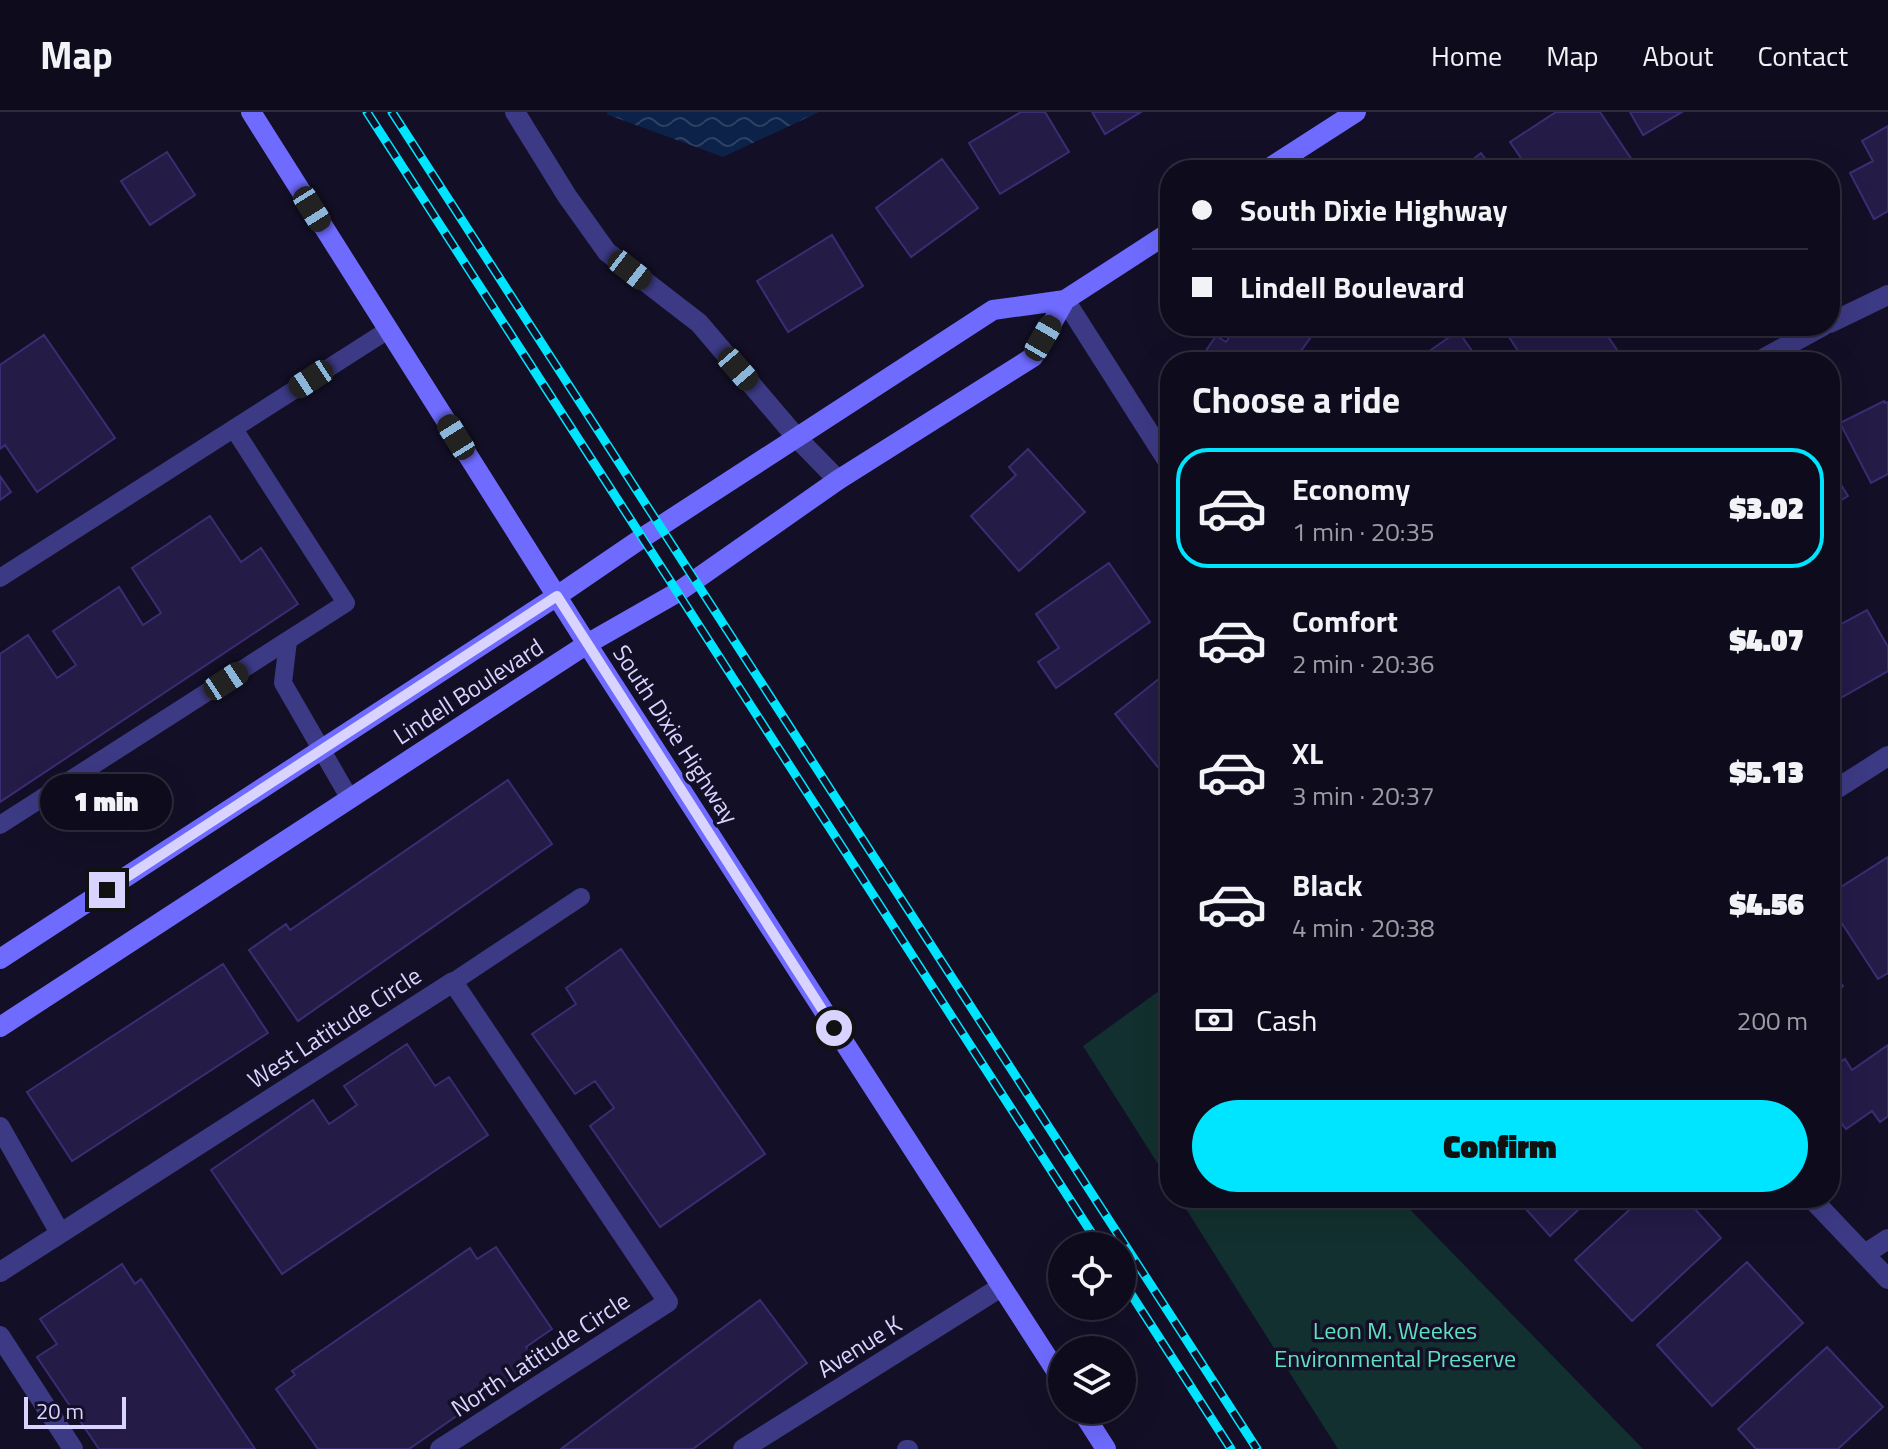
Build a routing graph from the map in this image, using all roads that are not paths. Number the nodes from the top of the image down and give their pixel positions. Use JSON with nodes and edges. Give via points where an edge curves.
{"nodes":[{"id":1,"x":251,"y":112,"type":"edge"},
{"id":2,"x":515,"y":112,"type":"edge"},
{"id":3,"x":1356,"y":112,"type":"edge"},
{"id":4,"x":1282,"y":160,"type":"edge"},
{"id":5,"x":1160,"y":238,"type":"edge"},
{"id":6,"x":1888,"y":295,"type":"edge"},
{"id":7,"x":1065,"y":300,"type":"junction"},
{"id":8,"x":1840,"y":318,"type":"edge"},
{"id":9,"x":388,"y":330,"type":"junction"},
{"id":10,"x":1805,"y":336,"type":"edge"},
{"id":11,"x":1775,"y":352,"type":"edge"},
{"id":12,"x":234,"y":429,"type":"junction"},
{"id":13,"x":797,"y":438,"type":"junction"},
{"id":14,"x":1160,"y":449,"type":"edge"},
{"id":15,"x":838,"y":480,"type":"junction"},
{"id":16,"x":0,"y":578,"type":"edge"},
{"id":17,"x":557,"y":596,"type":"junction"},
{"id":18,"x":288,"y":641,"type":"junction"},
{"id":19,"x":587,"y":644,"type":"junction"},
{"id":20,"x":321,"y":750,"type":"junction"},
{"id":21,"x":1888,"y":756,"type":"edge"},
{"id":22,"x":1840,"y":787,"type":"edge"},
{"id":23,"x":350,"y":799,"type":"junction"},
{"id":24,"x":0,"y":825,"type":"edge"},
{"id":25,"x":581,"y":897,"type":"dead end"},
{"id":26,"x":0,"y":959,"type":"edge"},
{"id":27,"x":453,"y":982,"type":"junction"},
{"id":28,"x":0,"y":1027,"type":"edge"},
{"id":29,"x":0,"y":1127,"type":"edge"},
{"id":30,"x":1821,"y":1208,"type":"edge"},
{"id":31,"x":60,"y":1233,"type":"junction"},
{"id":32,"x":1888,"y":1239,"type":"edge"},
{"id":33,"x":1865,"y":1254,"type":"junction"},
{"id":34,"x":0,"y":1272,"type":"edge"},
{"id":35,"x":1888,"y":1279,"type":"edge"},
{"id":36,"x":1001,"y":1287,"type":"junction"},
{"id":37,"x":668,"y":1302,"type":"joint"},
{"id":38,"x":0,"y":1336,"type":"edge"},
{"id":39,"x":1048,"y":1359,"type":"edge"},
{"id":40,"x":1090,"y":1424,"type":"edge"},
{"id":41,"x":73,"y":1449,"type":"edge"},
{"id":42,"x":440,"y":1449,"type":"edge"},
{"id":43,"x":743,"y":1449,"type":"edge"},
{"id":44,"x":1106,"y":1449,"type":"edge"}],
"edges":[{"from":1,"to":9,"type":"street","name":"South Dixie Highway"},
{"from":2,"to":13,"type":"street","via":[[607,252],[699,323]]},
{"from":3,"to":4,"type":"street"},
{"from":5,"to":7,"type":"street","name":"Lindell Boulevard"},
{"from":6,"to":8,"type":"street"},
{"from":7,"to":13,"type":"street","name":"Lindell Boulevard","via":[[993,310]]},
{"from":7,"to":14,"type":"street"},
{"from":7,"to":15,"type":"street","name":"Lindell Boulevard","via":[[1033,357]]},
{"from":9,"to":12,"type":"lane"},
{"from":9,"to":17,"type":"street","name":"South Dixie Highway"},
{"from":10,"to":11,"type":"street"},
{"from":12,"to":16,"type":"lane"},
{"from":12,"to":18,"type":"lane","via":[[346,603]]},
{"from":13,"to":15,"type":"street"},
{"from":13,"to":17,"type":"street","name":"Lindell Boulevard"},
{"from":15,"to":19,"type":"street","name":"Lindell Boulevard","via":[[678,592]]},
{"from":17,"to":19,"type":"street","name":"South Dixie Highway"},
{"from":17,"to":20,"type":"street","name":"Lindell Boulevard"},
{"from":18,"to":20,"type":"lane","via":[[283,683]]},
{"from":18,"to":24,"type":"lane"},
{"from":19,"to":23,"type":"street","name":"Lindell Boulevard"},
{"from":19,"to":36,"type":"street","name":"South Dixie Highway"},
{"from":20,"to":23,"type":"lane"},
{"from":20,"to":26,"type":"street","name":"Lindell Boulevard"},
{"from":21,"to":22,"type":"street"},
{"from":23,"to":28,"type":"street","name":"Lindell Boulevard"},
{"from":25,"to":27,"type":"lane"},
{"from":27,"to":31,"type":"street","name":"West Latitude Circle"},
{"from":27,"to":37,"type":"street","name":"West Latitude Circle"},
{"from":29,"to":31,"type":"street"},
{"from":30,"to":33,"type":"street"},
{"from":31,"to":34,"type":"street","name":"West Latitude Circle"},
{"from":32,"to":33,"type":"street"},
{"from":33,"to":35,"type":"street"},
{"from":36,"to":39,"type":"street","name":"South Dixie Highway"},
{"from":36,"to":43,"type":"street","name":"Avenue K"},
{"from":37,"to":42,"type":"street","name":"North Latitude Circle"},
{"from":38,"to":41,"type":"street"},
{"from":40,"to":44,"type":"street"}]}
